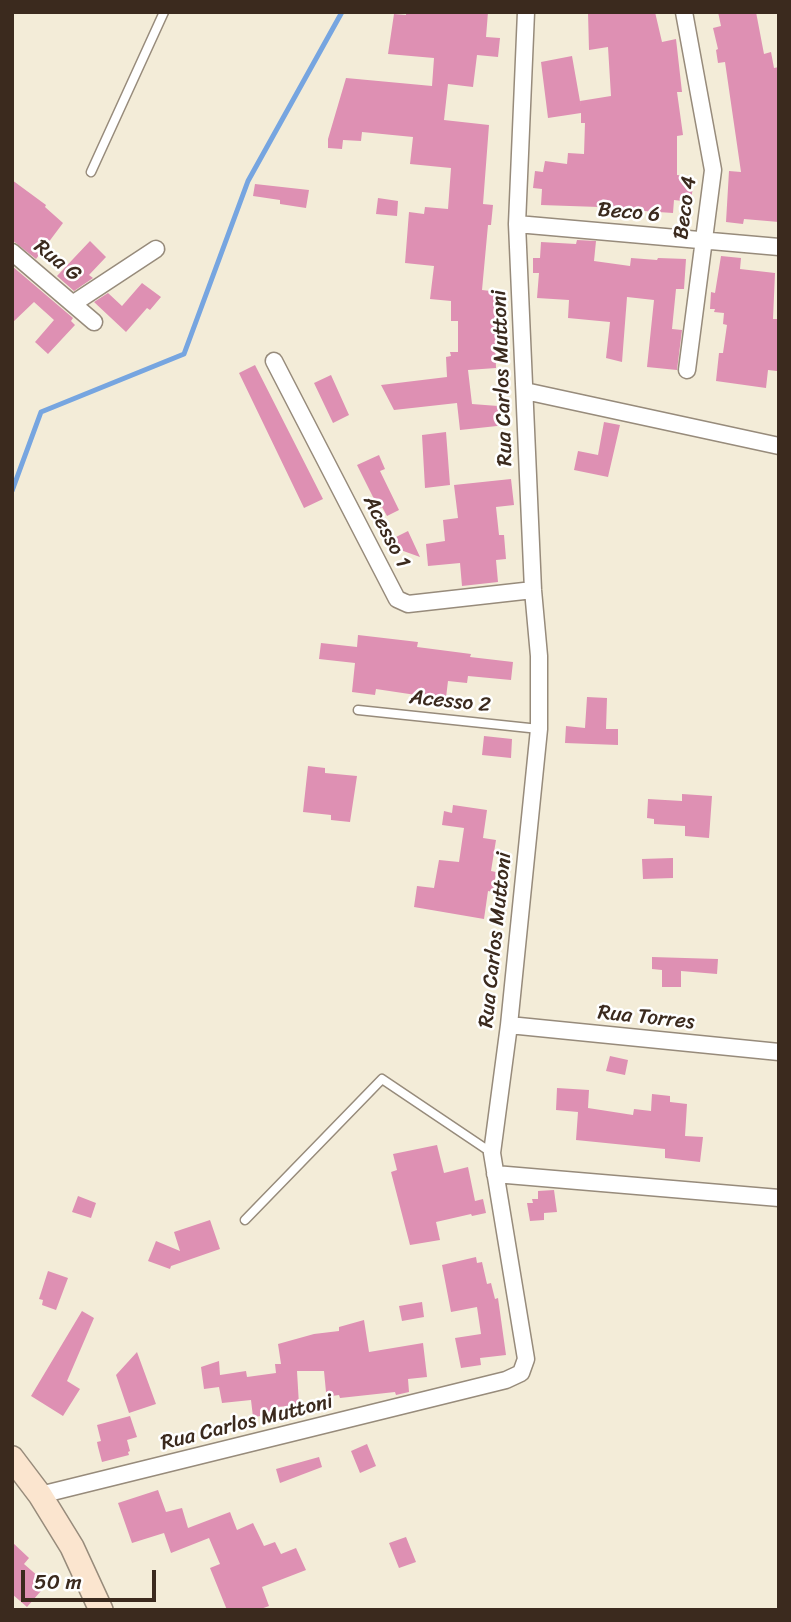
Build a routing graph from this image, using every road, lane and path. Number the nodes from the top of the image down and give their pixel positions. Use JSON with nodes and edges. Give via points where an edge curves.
{"nodes":[{"id":1,"x":164,"y":12,"type":"edge"},
{"id":2,"x":526,"y":12,"type":"edge"},
{"id":3,"x":684,"y":12,"type":"edge"},
{"id":4,"x":91,"y":172,"type":"dead end"},
{"id":5,"x":517,"y":224,"type":"junction"},
{"id":6,"x":703,"y":241,"type":"junction"},
{"id":7,"x":779,"y":247,"type":"edge"},
{"id":8,"x":156,"y":249,"type":"dead end"},
{"id":9,"x":12,"y":252,"type":"edge"},
{"id":10,"x":74,"y":303,"type":"junction"},
{"id":11,"x":94,"y":321,"type":"dead end"},
{"id":12,"x":274,"y":361,"type":"dead end"},
{"id":13,"x":687,"y":370,"type":"dead end"},
{"id":14,"x":525,"y":391,"type":"junction"},
{"id":15,"x":779,"y":446,"type":"edge"},
{"id":16,"x":533,"y":590,"type":"junction"},
{"id":17,"x":358,"y":710,"type":"dead end"},
{"id":18,"x":539,"y":729,"type":"junction"},
{"id":19,"x":509,"y":1025,"type":"junction"},
{"id":20,"x":779,"y":1052,"type":"edge"},
{"id":21,"x":492,"y":1153,"type":"junction"},
{"id":22,"x":495,"y":1174,"type":"junction"},
{"id":23,"x":779,"y":1198,"type":"edge"},
{"id":24,"x":245,"y":1220,"type":"dead end"},
{"id":25,"x":12,"y":1458,"type":"edge"},
{"id":26,"x":40,"y":1495,"type":"junction"},
{"id":27,"x":101,"y":1610,"type":"edge"}],
"edges":[{"from":1,"to":4,"type":"lane"},
{"from":2,"to":5,"type":"street","name":"Rua Carlos Muttoni"},
{"from":3,"to":6,"type":"street","name":"Beco 4","via":[[713,170]]},
{"from":5,"to":6,"type":"street","name":"Beco 6"},
{"from":5,"to":14,"type":"street","name":"Rua Carlos Muttoni"},
{"from":6,"to":7,"type":"street","name":"Beco 6"},
{"from":6,"to":13,"type":"street","name":"Beco 4"},
{"from":8,"to":10,"type":"street"},
{"from":9,"to":10,"type":"street","name":"Rua G"},
{"from":10,"to":11,"type":"street","name":"Rua G"},
{"from":12,"to":16,"type":"street","name":"Acesso 1","via":[[397,599],[408,604]]},
{"from":14,"to":15,"type":"street"},
{"from":14,"to":16,"type":"street","name":"Rua Carlos Muttoni"},
{"from":16,"to":18,"type":"street","name":"Rua Carlos Muttoni"},
{"from":17,"to":18,"type":"lane","name":"Acesso 2"},
{"from":18,"to":19,"type":"street","name":"Rua Carlos Muttoni"},
{"from":19,"to":20,"type":"street","name":"Rua Torres"},
{"from":19,"to":21,"type":"street","name":"Rua Carlos Muttoni"},
{"from":21,"to":22,"type":"street","name":"Rua Carlos Muttoni"},
{"from":21,"to":24,"type":"lane","via":[[382,1079]]},
{"from":22,"to":23,"type":"street"},
{"from":22,"to":26,"type":"street","name":"Rua Carlos Muttoni","via":[[526,1359],[521,1373]]},
{"from":25,"to":26,"type":"main road"},
{"from":26,"to":27,"type":"main road","via":[[72,1547]]}]}
